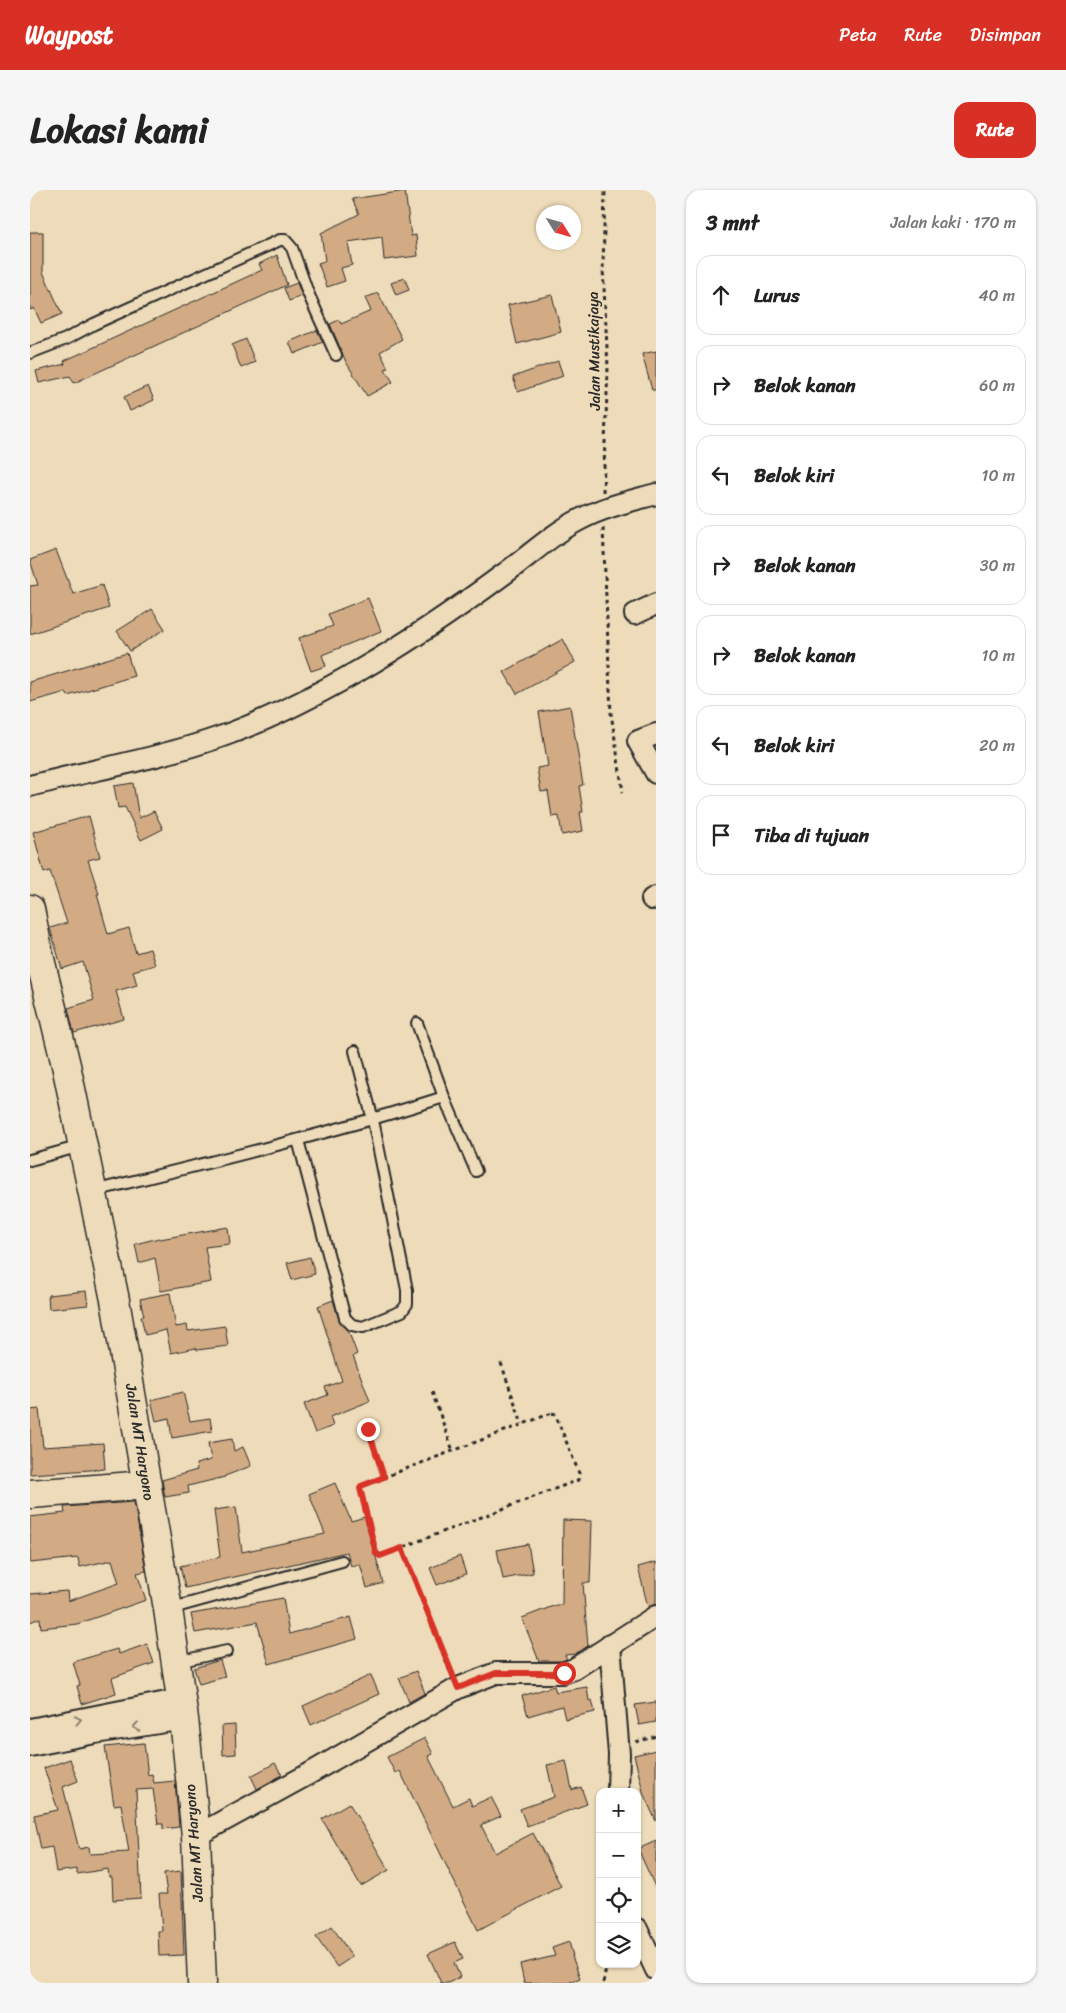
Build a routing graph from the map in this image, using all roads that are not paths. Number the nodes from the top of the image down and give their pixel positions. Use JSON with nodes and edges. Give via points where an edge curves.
{"nodes":[{"id":1,"x":30,"y":353,"type":"edge"},
{"id":2,"x":336,"y":355,"type":"dead end"},
{"id":3,"x":656,"y":494,"type":"edge"},
{"id":4,"x":656,"y":604,"type":"edge"},
{"id":5,"x":635,"y":614,"type":"dead end"},
{"id":6,"x":656,"y":734,"type":"edge"},
{"id":7,"x":656,"y":773,"type":"edge"},
{"id":8,"x":30,"y":786,"type":"edge"},
{"id":9,"x":30,"y":909,"type":"edge"},
{"id":10,"x":417,"y":1023,"type":"dead end"},
{"id":11,"x":356,"y":1051,"type":"dead end"},
{"id":12,"x":444,"y":1097,"type":"junction"},
{"id":13,"x":373,"y":1120,"type":"junction"},
{"id":14,"x":298,"y":1140,"type":"junction"},
{"id":15,"x":82,"y":1146,"type":"junction"},
{"id":16,"x":30,"y":1160,"type":"edge"},
{"id":17,"x":476,"y":1171,"type":"dead end"},
{"id":18,"x":92,"y":1192,"type":"junction"},
{"id":19,"x":146,"y":1485,"type":"junction"},
{"id":20,"x":30,"y":1494,"type":"edge"},
{"id":21,"x":342,"y":1561,"type":"dead end"},
{"id":22,"x":168,"y":1609,"type":"junction"},
{"id":23,"x":656,"y":1616,"type":"edge"},
{"id":24,"x":610,"y":1645,"type":"junction"},
{"id":25,"x":227,"y":1651,"type":"dead end"},
{"id":26,"x":177,"y":1662,"type":"junction"},
{"id":27,"x":183,"y":1709,"type":"junction"},
{"id":28,"x":30,"y":1729,"type":"edge"},
{"id":29,"x":30,"y":1746,"type":"edge"},
{"id":30,"x":618,"y":1788,"type":"edge"},
{"id":31,"x":196,"y":1836,"type":"junction"},
{"id":32,"x":641,"y":1938,"type":"edge"},
{"id":33,"x":656,"y":1970,"type":"edge"},
{"id":34,"x":202,"y":1983,"type":"edge"}],
"edges":[{"from":1,"to":2,"type":"lane","via":[[285,240],[292,248]]},
{"from":3,"to":8,"type":"street","via":[[582,518],[563,529],[426,629],[298,703],[194,745]]},
{"from":4,"to":5,"type":"street"},
{"from":6,"to":7,"type":"street","via":[[638,741]]},
{"from":9,"to":15,"type":"main road","name":"Jalan MT Haryono"},
{"from":10,"to":12,"type":"lane"},
{"from":11,"to":13,"type":"lane"},
{"from":12,"to":13,"type":"lane"},
{"from":12,"to":17,"type":"lane"},
{"from":13,"to":14,"type":"lane"},
{"from":13,"to":14,"type":"lane","via":[[408,1298],[402,1311],[363,1327],[352,1325],[345,1318]]},
{"from":14,"to":18,"type":"lane"},
{"from":15,"to":16,"type":"lane"},
{"from":15,"to":18,"type":"main road","name":"Jalan MT Haryono"},
{"from":18,"to":19,"type":"main road","name":"Jalan MT Haryono","via":[[126,1360]]},
{"from":19,"to":20,"type":"main road"},
{"from":19,"to":22,"type":"main road","name":"Jalan MT Haryono"},
{"from":21,"to":22,"type":"lane"},
{"from":22,"to":26,"type":"main road","name":"Jalan MT Haryono"},
{"from":23,"to":24,"type":"street"},
{"from":24,"to":30,"type":"street","via":[[619,1754]]},
{"from":24,"to":31,"type":"street","via":[[564,1673],[496,1673],[458,1688]]},
{"from":25,"to":26,"type":"lane"},
{"from":26,"to":27,"type":"main road","name":"Jalan MT Haryono"},
{"from":28,"to":27,"type":"street","one_way":true},
{"from":27,"to":29,"type":"street","one_way":true,"via":[[95,1733]]},
{"from":27,"to":31,"type":"main road","name":"Jalan MT Haryono"},
{"from":31,"to":34,"type":"main road","name":"Jalan MT Haryono"},
{"from":32,"to":33,"type":"street"}]}
